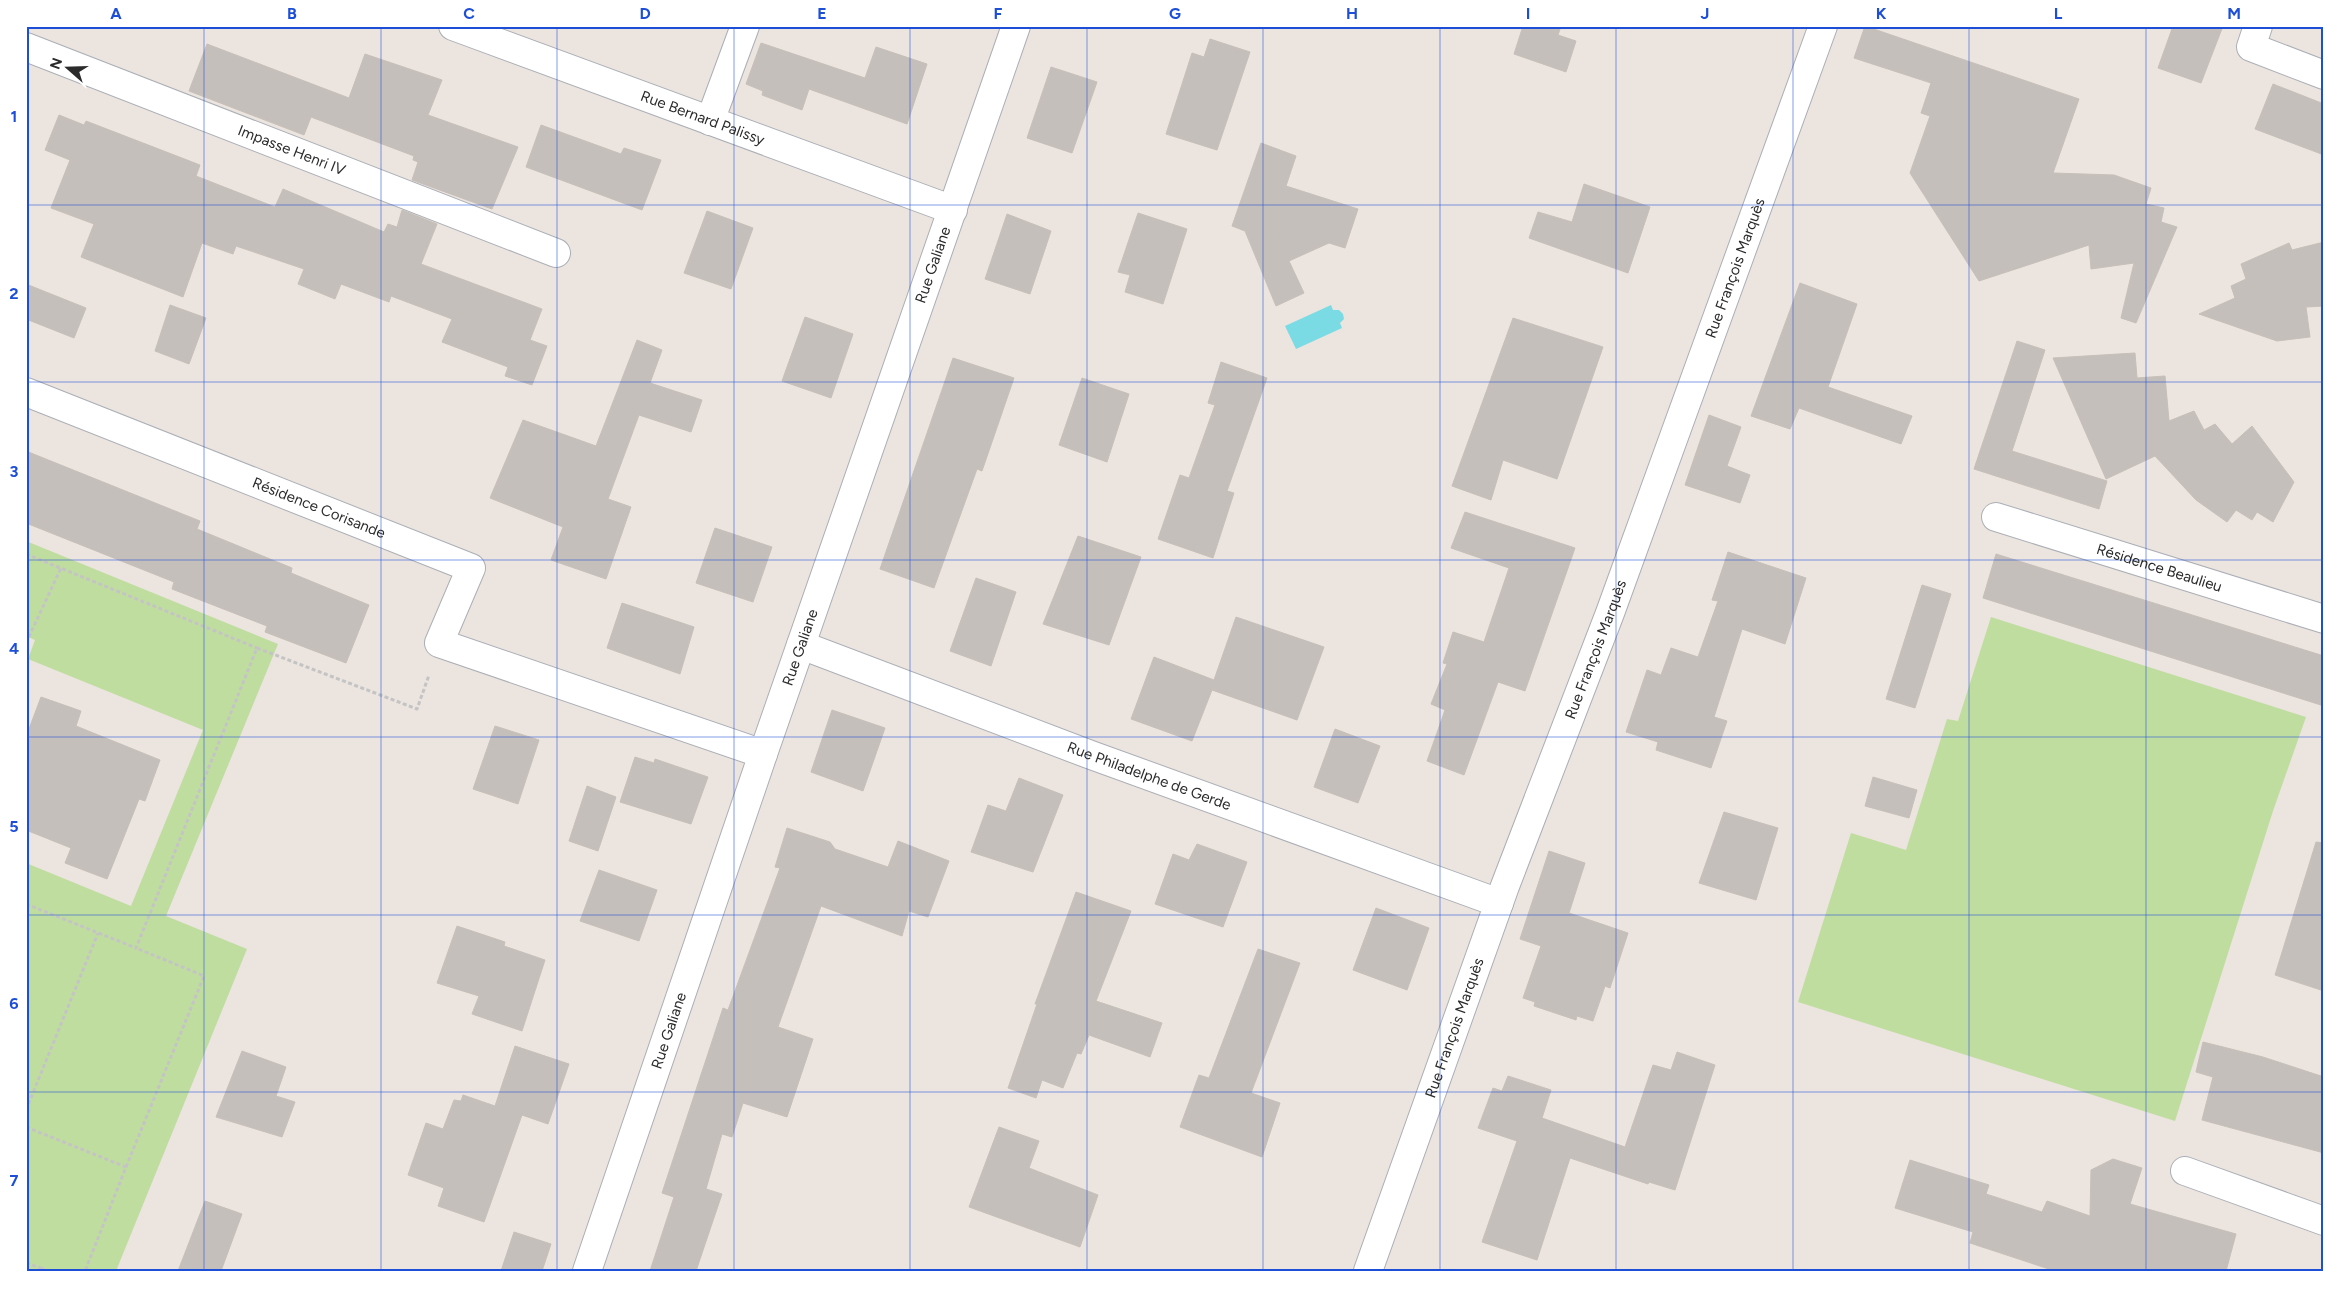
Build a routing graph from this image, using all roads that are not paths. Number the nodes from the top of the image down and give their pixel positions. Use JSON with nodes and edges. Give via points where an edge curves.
{"nodes":[{"id":1,"x":453,"y":26,"type":"edge"},
{"id":2,"x":745,"y":26,"type":"edge"},
{"id":3,"x":1016,"y":26,"type":"edge"},
{"id":4,"x":1823,"y":26,"type":"edge"},
{"id":5,"x":2258,"y":26,"type":"edge"},
{"id":6,"x":26,"y":47,"type":"edge"},
{"id":7,"x":2324,"y":75,"type":"edge"},
{"id":8,"x":710,"y":120,"type":"junction"},
{"id":9,"x":953,"y":210,"type":"junction"},
{"id":10,"x":556,"y":253,"type":"dead end"},
{"id":11,"x":26,"y":392,"type":"edge"},
{"id":12,"x":1996,"y":517,"type":"dead end"},
{"id":13,"x":2324,"y":619,"type":"edge"},
{"id":14,"x":801,"y":644,"type":"junction"},
{"id":15,"x":763,"y":754,"type":"junction"},
{"id":16,"x":1499,"y":903,"type":"junction"},
{"id":17,"x":2185,"y":1171,"type":"dead end"},
{"id":18,"x":2324,"y":1221,"type":"edge"},
{"id":19,"x":587,"y":1271,"type":"edge"},
{"id":20,"x":1368,"y":1271,"type":"edge"}],
"edges":[{"from":1,"to":8,"type":"street","name":"Rue Bernard Palissy"},
{"from":2,"to":8,"type":"street"},
{"from":3,"to":9,"type":"street","name":"Rue Galiane"},
{"from":4,"to":16,"type":"street","name":"Rue François Marquès","via":[[1613,604]]},
{"from":5,"to":7,"type":"street","via":[[2251,47]]},
{"from":6,"to":10,"type":"street","name":"Impasse Henri IV"},
{"from":8,"to":9,"type":"street","name":"Rue Bernard Palissy"},
{"from":9,"to":14,"type":"street","name":"Rue Galiane"},
{"from":11,"to":15,"type":"street","name":"Résidence Corisande","via":[[471,568],[439,643]]},
{"from":12,"to":13,"type":"street","name":"Résidence Beaulieu"},
{"from":14,"to":15,"type":"street","name":"Rue Galiane"},
{"from":14,"to":16,"type":"street","name":"Rue Philadelphe de Gerde","via":[[1091,755]]},
{"from":15,"to":19,"type":"street","name":"Rue Galiane"},
{"from":16,"to":20,"type":"street","name":"Rue François Marquès"},
{"from":17,"to":18,"type":"street"}]}
